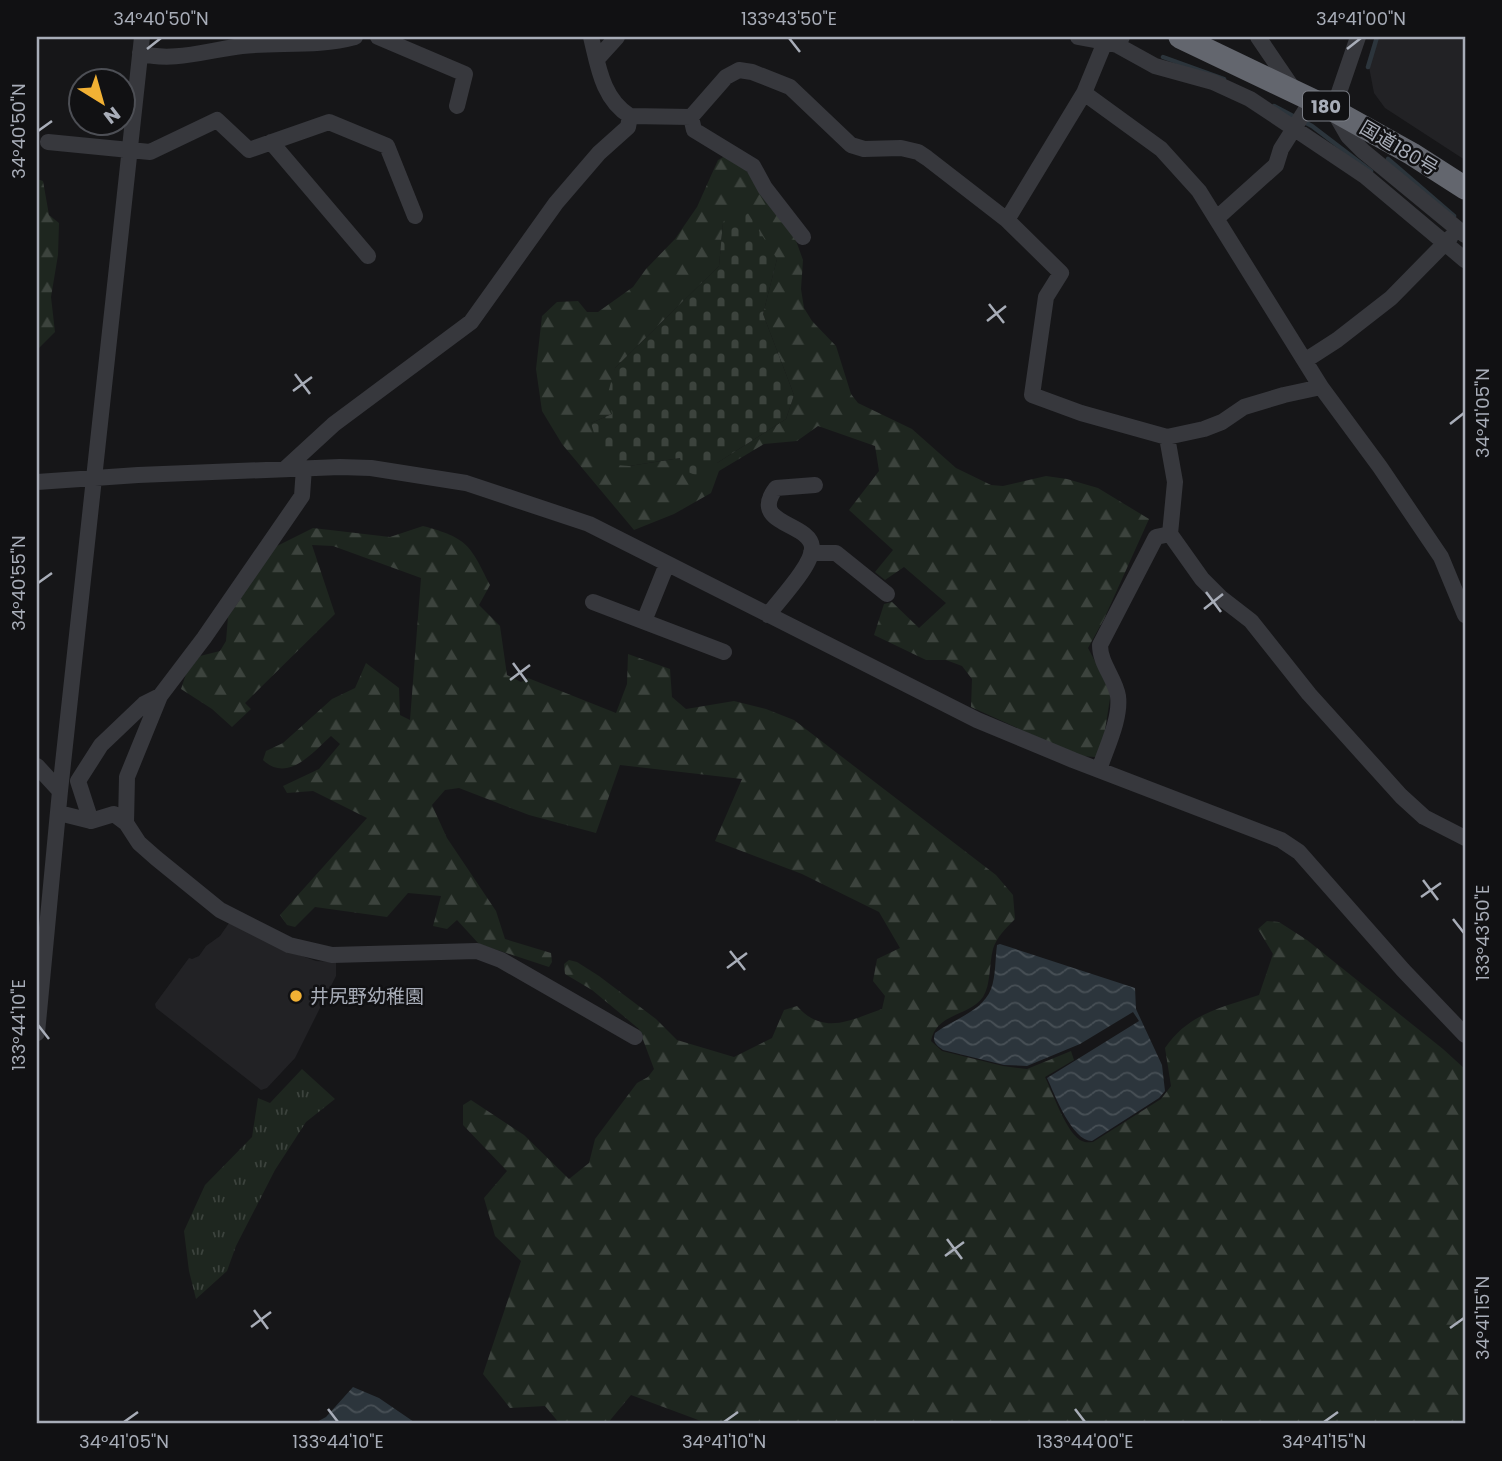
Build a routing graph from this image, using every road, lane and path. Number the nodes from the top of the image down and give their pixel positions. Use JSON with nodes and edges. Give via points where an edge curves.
{"nodes":[{"id":1,"x":355,"y":37,"type":"edge"},
{"id":2,"x":378,"y":37,"type":"edge"},
{"id":3,"x":592,"y":37,"type":"edge"},
{"id":4,"x":617,"y":37,"type":"edge"},
{"id":5,"x":1078,"y":37,"type":"edge"},
{"id":6,"x":1180,"y":37,"type":"edge"},
{"id":7,"x":1258,"y":37,"type":"edge"},
{"id":8,"x":1358,"y":37,"type":"edge"},
{"id":9,"x":1114,"y":41,"type":"edge"},
{"id":10,"x":141,"y":45,"type":"edge"},
{"id":11,"x":597,"y":59,"type":"junction"},
{"id":12,"x":1084,"y":93,"type":"junction"},
{"id":13,"x":457,"y":106,"type":"dead end"},
{"id":14,"x":1333,"y":110,"type":"junction"},
{"id":15,"x":1301,"y":111,"type":"junction"},
{"id":16,"x":629,"y":116,"type":"junction"},
{"id":17,"x":691,"y":117,"type":"junction"},
{"id":18,"x":48,"y":142,"type":"dead end"},
{"id":19,"x":271,"y":142,"type":"junction"},
{"id":20,"x":130,"y":150,"type":"junction"},
{"id":21,"x":1465,"y":188,"type":"edge"},
{"id":22,"x":415,"y":216,"type":"dead end"},
{"id":23,"x":1217,"y":218,"type":"junction"},
{"id":24,"x":1007,"y":220,"type":"junction"},
{"id":25,"x":1457,"y":234,"type":"edge"},
{"id":26,"x":803,"y":237,"type":"dead end"},
{"id":27,"x":368,"y":256,"type":"dead end"},
{"id":28,"x":1465,"y":260,"type":"edge"},
{"id":29,"x":1306,"y":360,"type":"junction"},
{"id":30,"x":1321,"y":387,"type":"junction"},
{"id":31,"x":1167,"y":437,"type":"junction"},
{"id":32,"x":304,"y":468,"type":"junction"},
{"id":33,"x":285,"y":469,"type":"junction"},
{"id":34,"x":95,"y":479,"type":"junction"},
{"id":35,"x":37,"y":482,"type":"edge"},
{"id":36,"x":814,"y":485,"type":"dead end"},
{"id":37,"x":1170,"y":534,"type":"junction"},
{"id":38,"x":811,"y":553,"type":"junction"},
{"id":39,"x":667,"y":564,"type":"junction"},
{"id":40,"x":887,"y":594,"type":"dead end"},
{"id":41,"x":593,"y":602,"type":"dead end"},
{"id":42,"x":1465,"y":614,"type":"edge"},
{"id":43,"x":768,"y":615,"type":"junction"},
{"id":44,"x":644,"y":621,"type":"junction"},
{"id":45,"x":724,"y":652,"type":"dead end"},
{"id":46,"x":160,"y":696,"type":"junction"},
{"id":47,"x":37,"y":766,"type":"edge"},
{"id":48,"x":1099,"y":770,"type":"junction"},
{"id":49,"x":60,"y":791,"type":"junction"},
{"id":50,"x":59,"y":813,"type":"junction"},
{"id":51,"x":91,"y":821,"type":"junction"},
{"id":52,"x":126,"y":823,"type":"junction"},
{"id":53,"x":1465,"y":838,"type":"edge"},
{"id":54,"x":37,"y":1033,"type":"edge"},
{"id":55,"x":1465,"y":1035,"type":"edge"},
{"id":56,"x":635,"y":1037,"type":"dead end"}],
"edges":[{"from":1,"to":10,"type":"street","via":[[158,59]]},
{"from":2,"to":13,"type":"street","via":[[465,74]]},
{"from":3,"to":11,"type":"street"},
{"from":4,"to":11,"type":"street"},
{"from":5,"to":9,"type":"street"},
{"from":6,"to":15,"type":"highway","name":"国道180号","number":"180"},
{"from":7,"to":15,"type":"street"},
{"from":8,"to":14,"type":"street"},
{"from":9,"to":12,"type":"street"},
{"from":9,"to":15,"type":"street","via":[[1155,66],[1213,82],[1250,99]]},
{"from":10,"to":20,"type":"street"},
{"from":11,"to":16,"type":"street","via":[[605,90]]},
{"from":12,"to":23,"type":"street","via":[[1161,149]]},
{"from":12,"to":24,"type":"street"},
{"from":14,"to":15,"type":"highway","name":"国道180号","number":"180"},
{"from":14,"to":21,"type":"highway","name":"国道180号","number":"180"},
{"from":14,"to":25,"type":"street","via":[[1348,136]]},
{"from":15,"to":23,"type":"street","via":[[1276,165]]},
{"from":15,"to":25,"type":"street","via":[[1365,176]]},
{"from":16,"to":17,"type":"street"},
{"from":16,"to":33,"type":"street","via":[[628,127],[556,203],[471,322],[334,424]]},
{"from":17,"to":24,"type":"street","via":[[733,72],[765,76],[790,87],[851,145],[918,152]]},
{"from":17,"to":26,"type":"street","via":[[694,130],[752,166]]},
{"from":18,"to":20,"type":"street"},
{"from":19,"to":20,"type":"street","via":[[249,150],[217,120],[150,152]]},
{"from":19,"to":22,"type":"street","via":[[329,122],[387,146]]},
{"from":19,"to":27,"type":"street"},
{"from":20,"to":34,"type":"street"},
{"from":23,"to":29,"type":"street"},
{"from":24,"to":31,"type":"street","via":[[1061,273],[1046,297],[1032,395]]},
{"from":25,"to":28,"type":"street"},
{"from":25,"to":29,"type":"street","via":[[1391,298]]},
{"from":29,"to":30,"type":"street"},
{"from":30,"to":31,"type":"street","via":[[1244,407],[1222,422]]},
{"from":30,"to":42,"type":"street","via":[[1441,557]]},
{"from":31,"to":37,"type":"street","via":[[1175,482]]},
{"from":32,"to":33,"type":"street"},
{"from":32,"to":39,"type":"street","via":[[371,468],[466,483],[589,524]]},
{"from":32,"to":46,"type":"street","via":[[302,496]]},
{"from":33,"to":34,"type":"street"},
{"from":34,"to":35,"type":"street"},
{"from":34,"to":49,"type":"street"},
{"from":36,"to":38,"type":"street","via":[[776,488],[769,506],[773,517],[808,537]]},
{"from":37,"to":48,"type":"street","via":[[1156,537],[1100,645],[1118,696]]},
{"from":37,"to":53,"type":"street","via":[[1202,579],[1251,621],[1401,796],[1424,817]]},
{"from":38,"to":40,"type":"street","via":[[836,553]]},
{"from":38,"to":43,"type":"street","via":[[810,561]]},
{"from":39,"to":43,"type":"street"},
{"from":39,"to":44,"type":"street"},
{"from":41,"to":44,"type":"street"},
{"from":43,"to":48,"type":"street","via":[[977,720]]},
{"from":44,"to":45,"type":"street"},
{"from":46,"to":51,"type":"street","via":[[144,704],[101,745],[78,781]]},
{"from":46,"to":52,"type":"street","via":[[127,777]]},
{"from":47,"to":49,"type":"street"},
{"from":48,"to":55,"type":"street","via":[[1281,840],[1299,852]]},
{"from":49,"to":50,"type":"street"},
{"from":50,"to":51,"type":"street"},
{"from":50,"to":54,"type":"street"},
{"from":51,"to":52,"type":"street","via":[[114,814]]},
{"from":52,"to":56,"type":"street","via":[[139,843],[220,910],[289,945],[332,955],[477,951],[501,960]]}]}
